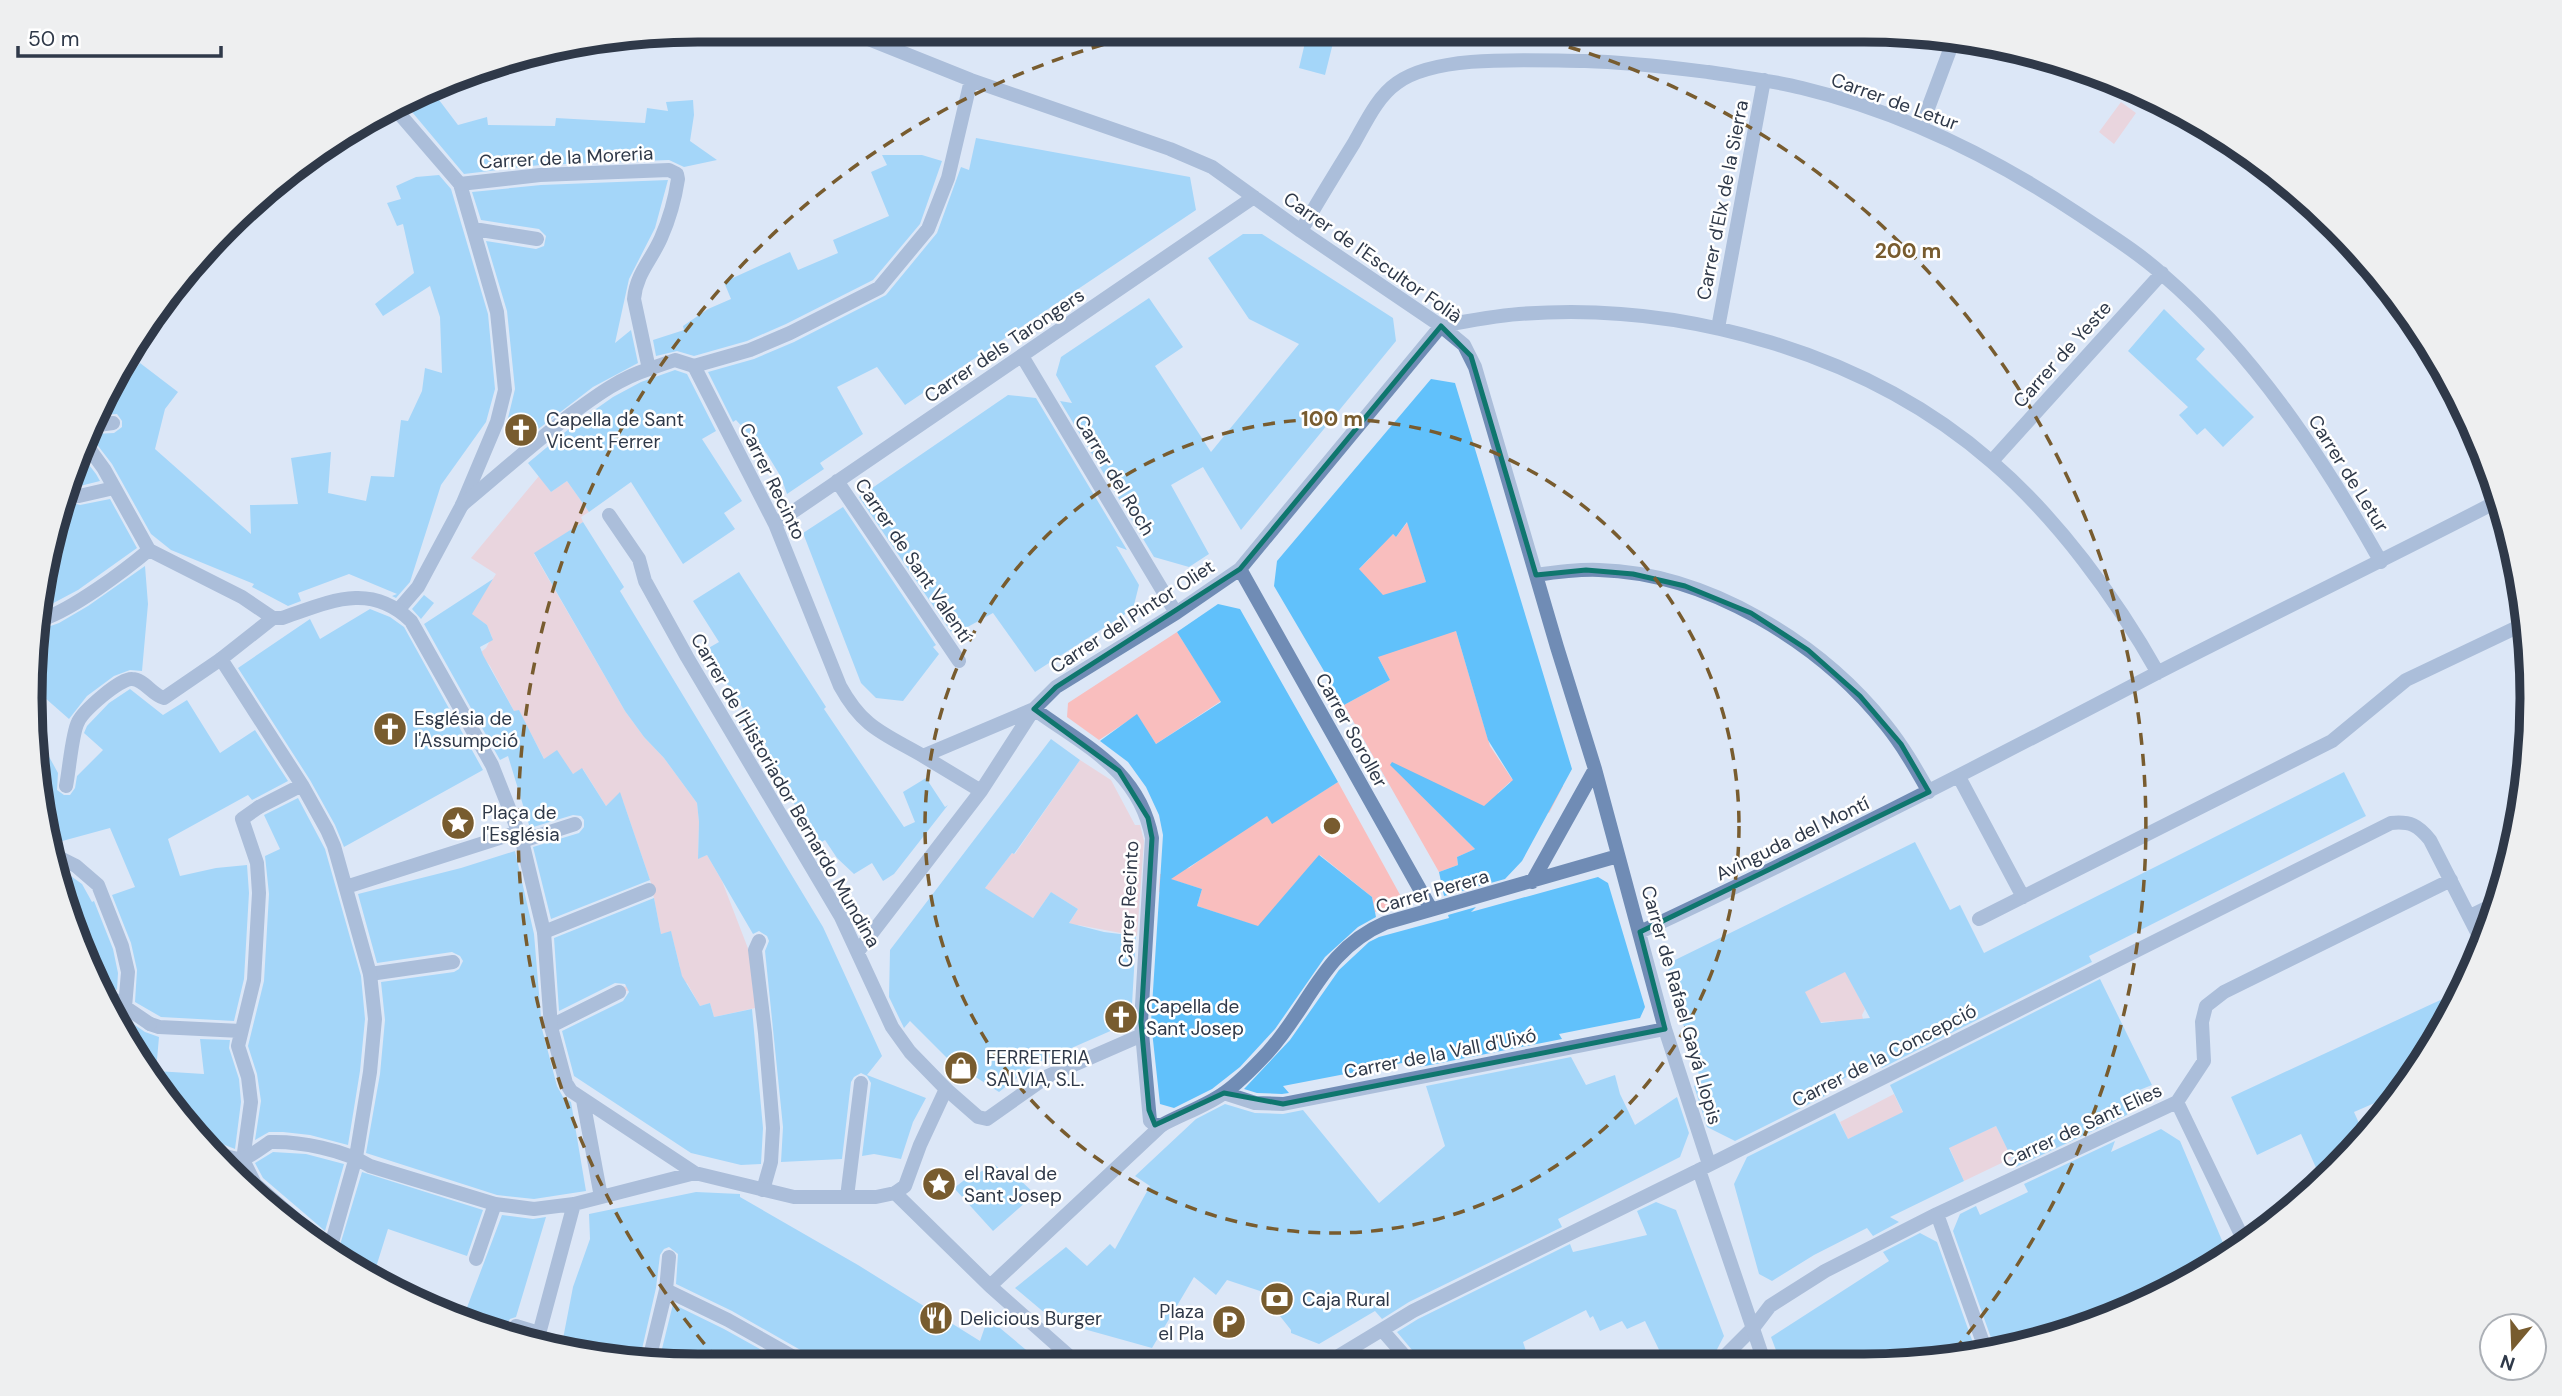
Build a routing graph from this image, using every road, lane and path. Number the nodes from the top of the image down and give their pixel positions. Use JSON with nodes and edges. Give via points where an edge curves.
{"nodes":[{"id":1,"x":876,"y":42,"type":"edge"},
{"id":2,"x":1951,"y":48,"type":"edge"},
{"id":3,"x":971,"y":80,"type":"junction"},
{"id":4,"x":1764,"y":80,"type":"junction"},
{"id":5,"x":400,"y":114,"type":"edge"},
{"id":6,"x":1921,"y":127,"type":"junction"},
{"id":7,"x":460,"y":184,"type":"junction"},
{"id":8,"x":1254,"y":197,"type":"junction"},
{"id":9,"x":474,"y":229,"type":"junction"},
{"id":10,"x":1301,"y":231,"type":"junction"},
{"id":11,"x":537,"y":239,"type":"dead end"},
{"id":12,"x":2162,"y":273,"type":"junction"},
{"id":13,"x":1441,"y":326,"type":"junction"},
{"id":14,"x":1717,"y":328,"type":"junction"},
{"id":15,"x":1022,"y":356,"type":"junction"},
{"id":16,"x":694,"y":366,"type":"junction"},
{"id":17,"x":649,"y":369,"type":"junction"},
{"id":18,"x":91,"y":451,"type":"edge"},
{"id":19,"x":1992,"y":461,"type":"junction"},
{"id":20,"x":837,"y":481,"type":"junction"},
{"id":21,"x":114,"y":488,"type":"junction"},
{"id":22,"x":75,"y":494,"type":"edge"},
{"id":23,"x":462,"y":505,"type":"junction"},
{"id":24,"x":2491,"y":505,"type":"edge"},
{"id":25,"x":609,"y":514,"type":"dead end"},
{"id":26,"x":775,"y":524,"type":"junction"},
{"id":27,"x":149,"y":550,"type":"junction"},
{"id":28,"x":2381,"y":562,"type":"junction"},
{"id":29,"x":1240,"y":569,"type":"junction"},
{"id":30,"x":1536,"y":575,"type":"junction"},
{"id":31,"x":399,"y":609,"type":"junction"},
{"id":32,"x":1176,"y":613,"type":"junction"},
{"id":33,"x":47,"y":618,"type":"edge"},
{"id":34,"x":278,"y":618,"type":"junction"},
{"id":35,"x":2516,"y":628,"type":"edge"},
{"id":36,"x":221,"y":659,"type":"junction"},
{"id":37,"x":959,"y":661,"type":"dead end"},
{"id":38,"x":2158,"y":673,"type":"junction"},
{"id":39,"x":1034,"y":709,"type":"junction"},
{"id":40,"x":923,"y":756,"type":"junction"},
{"id":41,"x":1595,"y":769,"type":"junction"},
{"id":42,"x":1959,"y":777,"type":"junction"},
{"id":43,"x":302,"y":785,"type":"junction"},
{"id":44,"x":66,"y":786,"type":"dead end"},
{"id":45,"x":981,"y":791,"type":"junction"},
{"id":46,"x":1929,"y":792,"type":"junction"},
{"id":47,"x":575,"y":824,"type":"dead end"},
{"id":48,"x":520,"y":836,"type":"junction"},
{"id":49,"x":1618,"y":856,"type":"junction"},
{"id":50,"x":62,"y":859,"type":"edge"},
{"id":51,"x":2451,"y":880,"type":"junction"},
{"id":52,"x":1532,"y":882,"type":"junction"},
{"id":53,"x":346,"y":887,"type":"junction"},
{"id":54,"x":649,"y":890,"type":"dead end"},
{"id":55,"x":2023,"y":897,"type":"junction"},
{"id":56,"x":1431,"y":909,"type":"junction"},
{"id":57,"x":2485,"y":909,"type":"edge"},
{"id":58,"x":2470,"y":916,"type":"junction"},
{"id":59,"x":1979,"y":919,"type":"dead end"},
{"id":60,"x":2477,"y":931,"type":"edge"},
{"id":61,"x":544,"y":932,"type":"junction"},
{"id":62,"x":1640,"y":932,"type":"junction"},
{"id":63,"x":759,"y":941,"type":"dead end"},
{"id":64,"x":859,"y":950,"type":"junction"},
{"id":65,"x":453,"y":962,"type":"dead end"},
{"id":66,"x":370,"y":974,"type":"junction"},
{"id":67,"x":619,"y":992,"type":"dead end"},
{"id":68,"x":123,"y":1012,"type":"edge"},
{"id":69,"x":551,"y":1027,"type":"junction"},
{"id":70,"x":1141,"y":1029,"type":"junction"},
{"id":71,"x":1665,"y":1029,"type":"junction"},
{"id":72,"x":241,"y":1031,"type":"junction"},
{"id":73,"x":862,"y":1083,"type":"dead end"},
{"id":74,"x":942,"y":1084,"type":"junction"},
{"id":75,"x":1224,"y":1093,"type":"junction"},
{"id":76,"x":583,"y":1100,"type":"junction"},
{"id":77,"x":2177,"y":1102,"type":"junction"},
{"id":78,"x":1167,"y":1122,"type":"junction"},
{"id":79,"x":356,"y":1157,"type":"junction"},
{"id":80,"x":230,"y":1158,"type":"edge"},
{"id":81,"x":243,"y":1160,"type":"junction"},
{"id":82,"x":1704,"y":1167,"type":"junction"},
{"id":83,"x":695,"y":1173,"type":"junction"},
{"id":84,"x":254,"y":1181,"type":"edge"},
{"id":85,"x":763,"y":1190,"type":"junction"},
{"id":86,"x":895,"y":1193,"type":"junction"},
{"id":87,"x":601,"y":1196,"type":"junction"},
{"id":88,"x":847,"y":1197,"type":"junction"},
{"id":89,"x":495,"y":1203,"type":"junction"},
{"id":90,"x":574,"y":1204,"type":"junction"},
{"id":91,"x":1937,"y":1214,"type":"junction"},
{"id":92,"x":2241,"y":1234,"type":"edge"},
{"id":93,"x":332,"y":1241,"type":"edge"},
{"id":94,"x":669,"y":1257,"type":"dead end"},
{"id":95,"x":476,"y":1259,"type":"dead end"},
{"id":96,"x":990,"y":1286,"type":"junction"},
{"id":97,"x":666,"y":1290,"type":"junction"},
{"id":98,"x":516,"y":1326,"type":"dead end"},
{"id":99,"x":1754,"y":1327,"type":"junction"},
{"id":100,"x":523,"y":1330,"type":"edge"},
{"id":101,"x":1382,"y":1330,"type":"junction"},
{"id":102,"x":538,"y":1334,"type":"edge"},
{"id":103,"x":1983,"y":1343,"type":"edge"},
{"id":104,"x":651,"y":1353,"type":"edge"},
{"id":105,"x":788,"y":1354,"type":"edge"},
{"id":106,"x":1056,"y":1354,"type":"edge"},
{"id":107,"x":1342,"y":1354,"type":"edge"},
{"id":108,"x":1403,"y":1354,"type":"edge"},
{"id":109,"x":1727,"y":1354,"type":"edge"},
{"id":110,"x":1763,"y":1354,"type":"edge"}],
"edges":[{"from":1,"to":3,"type":"street","name":"Carrer de l'Escultor Folià"},
{"from":2,"to":6,"type":"street"},
{"from":3,"to":8,"type":"street","name":"Carrer de l'Escultor Folià","via":[[1194,158]]},
{"from":3,"to":16,"type":"street","via":[[948,178],[928,229],[879,288],[780,338]]},
{"from":4,"to":6,"type":"street","name":"Carrer de Letur","via":[[1841,99]]},
{"from":4,"to":10,"type":"street","name":"Carrer de Letur","via":[[1600,61],[1480,62],[1422,71],[1385,93]]},
{"from":4,"to":14,"type":"street","name":"Carrer d'Elx de la Sierra"},
{"from":5,"to":7,"type":"street"},
{"from":6,"to":12,"type":"street","name":"Carrer de Letur","via":[[2055,198]]},
{"from":7,"to":9,"type":"street"},
{"from":7,"to":17,"type":"street","name":"Carrer de la Moreria","via":[[540,175],[669,170],[677,174],[667,223],[635,291]]},
{"from":8,"to":10,"type":"street","name":"Carrer de l'Escultor Folià"},
{"from":8,"to":15,"type":"street","name":"Carrer dels Tarongers"},
{"from":9,"to":11,"type":"street"},
{"from":9,"to":23,"type":"street","via":[[497,312],[505,390],[497,422]]},
{"from":10,"to":13,"type":"street","name":"Carrer de l'Escultor Folià"},
{"from":12,"to":19,"type":"street","name":"Carrer de Yeste"},
{"from":12,"to":28,"type":"street","name":"Carrer de Letur","via":[[2232,344],[2297,426]]},
{"from":13,"to":14,"type":"street","via":[[1495,316],[1561,312],[1661,318]]},
{"from":13,"to":29,"type":"street","name":"Carrer del Pintor Oliet"},
{"from":13,"to":30,"type":"street","name":"Carrer de l'Escultor Folià","via":[[1471,356]]},
{"from":14,"to":19,"type":"street","via":[[1851,372],[1910,404]]},
{"from":15,"to":20,"type":"street","name":"Carrer dels Tarongers"},
{"from":15,"to":32,"type":"street","name":"Carrer del Roch"},
{"from":16,"to":17,"type":"street","via":[[675,360]]},
{"from":16,"to":26,"type":"street","name":"Carrer Recinto"},
{"from":17,"to":23,"type":"street","via":[[611,385]]},
{"from":18,"to":21,"type":"street"},
{"from":19,"to":38,"type":"street","via":[[2088,569]]},
{"from":20,"to":26,"type":"street","name":"Carrer dels Tarongers"},
{"from":20,"to":37,"type":"street","name":"Carrer de Sant Valentí"},
{"from":21,"to":22,"type":"street"},
{"from":21,"to":27,"type":"street"},
{"from":23,"to":31,"type":"street","via":[[422,580]]},
{"from":24,"to":28,"type":"street","name":"Avinguda del Montí"},
{"from":25,"to":64,"type":"street","name":"Carrer de l'Historiador Bernardo Mundina","via":[[639,559],[645,582]]},
{"from":26,"to":40,"type":"street","name":"Carrer Recinto","via":[[852,708],[868,724]]},
{"from":27,"to":33,"type":"street"},
{"from":27,"to":34,"type":"street"},
{"from":28,"to":38,"type":"street","name":"Avinguda del Montí"},
{"from":29,"to":32,"type":"street","name":"Carrer del Pintor Oliet"},
{"from":29,"to":56,"type":"street","name":"Carrer Soroller"},
{"from":30,"to":41,"type":"street","name":"Carrer de l'Escultor Folià"},
{"from":30,"to":46,"type":"street","via":[[1586,570],[1633,574],[1685,586],[1751,613],[1808,650],[1860,696],[1885,723]]},
{"from":31,"to":34,"type":"street","via":[[344,597]]},
{"from":31,"to":48,"type":"street","via":[[411,621],[492,765]]},
{"from":32,"to":39,"type":"street","name":"Carrer del Pintor Oliet","via":[[1056,687]]},
{"from":34,"to":36,"type":"street"},
{"from":35,"to":55,"type":"street","via":[[2406,680],[2332,741]]},
{"from":36,"to":43,"type":"street"},
{"from":36,"to":44,"type":"street","via":[[164,698],[137,680],[113,686],[78,721]]},
{"from":38,"to":42,"type":"street","name":"Avinguda del Montí"},
{"from":39,"to":40,"type":"street"},
{"from":39,"to":45,"type":"street","name":"Carrer del Pintor Oliet"},
{"from":39,"to":70,"type":"street","name":"Carrer Recinto","via":[[1119,771],[1148,818],[1152,838]]},
{"from":40,"to":45,"type":"street","name":"Carrer Recinto"},
{"from":41,"to":49,"type":"street","name":"Carrer de l'Escultor Folià"},
{"from":41,"to":52,"type":"street"},
{"from":42,"to":46,"type":"street","name":"Avinguda del Montí"},
{"from":42,"to":55,"type":"street"},
{"from":43,"to":53,"type":"street","via":[[327,830]]},
{"from":43,"to":72,"type":"street","via":[[242,819],[257,863],[259,893],[254,979]]},
{"from":45,"to":64,"type":"street","name":"Carrer del Pintor Oliet"},
{"from":46,"to":62,"type":"street","name":"Avinguda del Montí"},
{"from":47,"to":48,"type":"street"},
{"from":48,"to":53,"type":"street"},
{"from":48,"to":61,"type":"street"},
{"from":49,"to":52,"type":"street","name":"Carrer Perera"},
{"from":49,"to":62,"type":"street","name":"Carrer de Rafael Gayá Llopis"},
{"from":50,"to":68,"type":"street","via":[[91,878],[107,905],[128,972]]},
{"from":51,"to":58,"type":"street"},
{"from":51,"to":77,"type":"street","name":"Carrer de Sant Elies","via":[[2224,992],[2206,1006],[2204,1061]]},
{"from":51,"to":82,"type":"street","name":"Carrer de la Concepció","via":[[2419,827],[2406,821],[2391,823]]},
{"from":52,"to":56,"type":"street","name":"Carrer Perera"},
{"from":53,"to":66,"type":"street"},
{"from":54,"to":61,"type":"street"},
{"from":55,"to":59,"type":"street"},
{"from":56,"to":75,"type":"street","name":"Carrer Perera","via":[[1385,923],[1350,943],[1321,976],[1283,1034]]},
{"from":57,"to":58,"type":"street"},
{"from":58,"to":60,"type":"street"},
{"from":61,"to":69,"type":"street"},
{"from":62,"to":71,"type":"street","name":"Carrer de Rafael Gayá Llopis"},
{"from":63,"to":85,"type":"street","via":[[755,950],[772,1128],[771,1162]]},
{"from":64,"to":74,"type":"street","name":"Carrer de l'Historiador Bernardo Mundina","via":[[899,1038]]},
{"from":65,"to":66,"type":"street"},
{"from":66,"to":79,"type":"street","via":[[375,1019]]},
{"from":67,"to":69,"type":"street"},
{"from":68,"to":72,"type":"street","via":[[159,1027]]},
{"from":69,"to":76,"type":"street","via":[[566,1083]]},
{"from":70,"to":74,"type":"street","via":[[1048,1076],[987,1119],[978,1117]]},
{"from":70,"to":78,"type":"street","via":[[1150,1121],[1156,1125]]},
{"from":71,"to":75,"type":"street","name":"Carrer de la Vall d'Uixó","via":[[1283,1104],[1255,1103]]},
{"from":71,"to":82,"type":"street","name":"Carrer de Rafael Gayá Llopis"},
{"from":72,"to":81,"type":"street","via":[[239,1053],[251,1102]]},
{"from":73,"to":88,"type":"street"},
{"from":74,"to":86,"type":"street","via":[[905,1186]]},
{"from":75,"to":78,"type":"street","name":"Carrer Perera"},
{"from":76,"to":83,"type":"street"},
{"from":76,"to":87,"type":"street"},
{"from":77,"to":91,"type":"street","name":"Carrer de Sant Elies"},
{"from":77,"to":92,"type":"street"},
{"from":78,"to":96,"type":"street"},
{"from":79,"to":81,"type":"street","via":[[270,1142]]},
{"from":79,"to":89,"type":"street","via":[[370,1166]]},
{"from":79,"to":93,"type":"street"},
{"from":80,"to":81,"type":"street"},
{"from":81,"to":84,"type":"street"},
{"from":82,"to":99,"type":"street","name":"Carrer de Rafael Gayá Llopis"},
{"from":82,"to":101,"type":"street","name":"Carrer de la Concepció"},
{"from":83,"to":85,"type":"street"},
{"from":83,"to":87,"type":"street"},
{"from":85,"to":88,"type":"street","via":[[794,1198]]},
{"from":86,"to":88,"type":"street"},
{"from":86,"to":96,"type":"street"},
{"from":87,"to":90,"type":"street"},
{"from":89,"to":90,"type":"street","via":[[534,1209]]},
{"from":89,"to":95,"type":"street"},
{"from":90,"to":102,"type":"street"},
{"from":91,"to":99,"type":"street","name":"Carrer de Sant Elies","via":[[1804,1283],[1770,1306]]},
{"from":91,"to":103,"type":"street"},
{"from":94,"to":97,"type":"street"},
{"from":96,"to":106,"type":"street"},
{"from":97,"to":104,"type":"street"},
{"from":97,"to":105,"type":"street"},
{"from":98,"to":100,"type":"street"},
{"from":99,"to":109,"type":"street","name":"Carrer de Sant Elies"},
{"from":99,"to":110,"type":"street","name":"Carrer de Rafael Gayá Llopis"},
{"from":101,"to":107,"type":"street","name":"Carrer de la Concepció"},
{"from":101,"to":108,"type":"street"}]}
